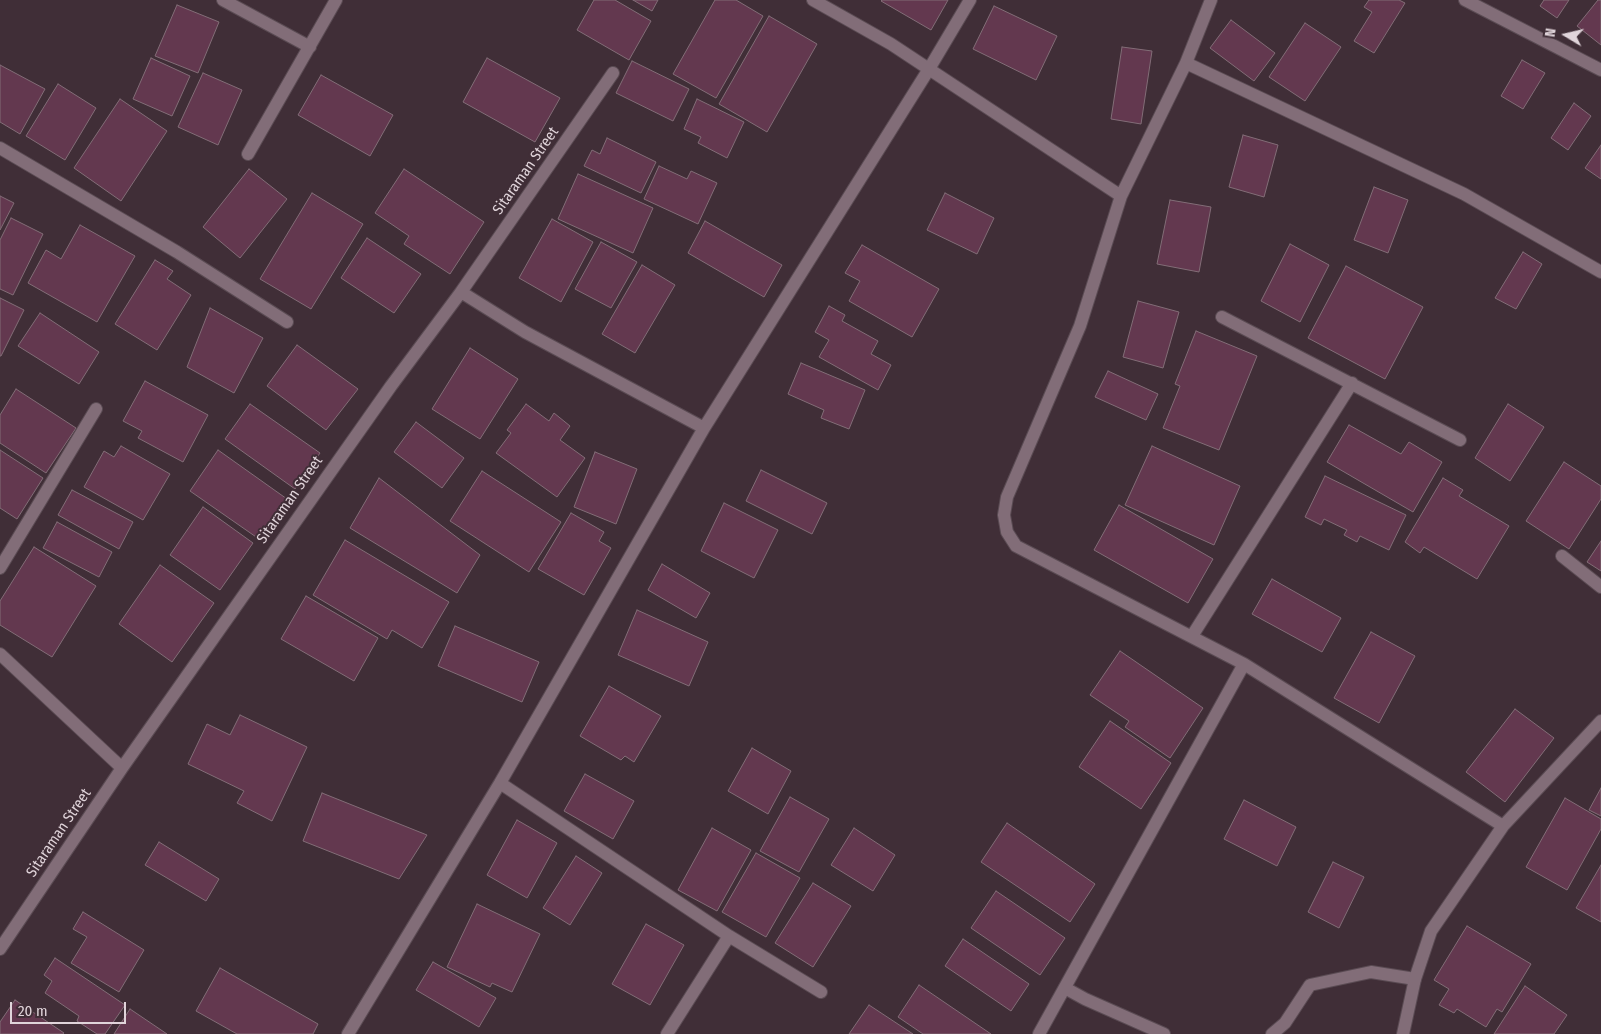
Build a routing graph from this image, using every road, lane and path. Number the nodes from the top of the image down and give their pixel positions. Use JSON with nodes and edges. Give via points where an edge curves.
{"nodes":[{"id":1,"x":223,"y":0,"type":"edge"},
{"id":2,"x":336,"y":0,"type":"edge"},
{"id":3,"x":813,"y":0,"type":"edge"},
{"id":4,"x":970,"y":0,"type":"edge"},
{"id":5,"x":1211,"y":0,"type":"edge"},
{"id":6,"x":1465,"y":0,"type":"edge"},
{"id":7,"x":310,"y":47,"type":"junction"},
{"id":8,"x":1186,"y":63,"type":"junction"},
{"id":9,"x":928,"y":69,"type":"junction"},
{"id":10,"x":1601,"y":70,"type":"edge"},
{"id":11,"x":613,"y":73,"type":"dead end"},
{"id":12,"x":0,"y":148,"type":"edge"},
{"id":13,"x":248,"y":154,"type":"dead end"},
{"id":14,"x":1120,"y":196,"type":"junction"},
{"id":15,"x":1601,"y":272,"type":"edge"},
{"id":16,"x":461,"y":292,"type":"junction"},
{"id":17,"x":1222,"y":317,"type":"dead end"},
{"id":18,"x":287,"y":322,"type":"dead end"},
{"id":19,"x":1352,"y":384,"type":"junction"},
{"id":20,"x":96,"y":408,"type":"dead end"},
{"id":21,"x":704,"y":428,"type":"junction"},
{"id":22,"x":1460,"y":440,"type":"dead end"},
{"id":23,"x":1562,"y":556,"type":"dead end"},
{"id":24,"x":0,"y":568,"type":"edge"},
{"id":25,"x":1601,"y":587,"type":"edge"},
{"id":26,"x":1192,"y":636,"type":"junction"},
{"id":27,"x":0,"y":654,"type":"edge"},
{"id":28,"x":1244,"y":664,"type":"junction"},
{"id":29,"x":1601,"y":721,"type":"edge"},
{"id":30,"x":122,"y":768,"type":"junction"},
{"id":31,"x":500,"y":783,"type":"junction"},
{"id":32,"x":1503,"y":826,"type":"junction"},
{"id":33,"x":729,"y":936,"type":"junction"},
{"id":34,"x":0,"y":949,"type":"edge"},
{"id":35,"x":1415,"y":979,"type":"junction"},
{"id":36,"x":1065,"y":988,"type":"junction"},
{"id":37,"x":821,"y":992,"type":"dead end"},
{"id":38,"x":348,"y":1034,"type":"edge"},
{"id":39,"x":667,"y":1034,"type":"edge"},
{"id":40,"x":1039,"y":1034,"type":"edge"},
{"id":41,"x":1164,"y":1034,"type":"edge"},
{"id":42,"x":1272,"y":1034,"type":"edge"},
{"id":43,"x":1403,"y":1034,"type":"edge"}],
"edges":[{"from":1,"to":7,"type":"street"},
{"from":2,"to":7,"type":"street"},
{"from":3,"to":9,"type":"street"},
{"from":4,"to":9,"type":"street"},
{"from":5,"to":8,"type":"street"},
{"from":6,"to":10,"type":"street"},
{"from":7,"to":13,"type":"street"},
{"from":8,"to":14,"type":"street"},
{"from":8,"to":15,"type":"street","via":[[1464,194]]},
{"from":9,"to":14,"type":"street"},
{"from":9,"to":21,"type":"street"},
{"from":11,"to":16,"type":"street","name":"Sitaraman Street"},
{"from":12,"to":18,"type":"street","via":[[177,252]]},
{"from":14,"to":26,"type":"street","via":[[1080,326],[1007,497],[1004,515],[1007,532],[1016,546]]},
{"from":16,"to":21,"type":"street","via":[[525,332]]},
{"from":16,"to":30,"type":"street","name":"Sitaraman Street","via":[[390,386]]},
{"from":17,"to":19,"type":"street"},
{"from":19,"to":22,"type":"street"},
{"from":19,"to":26,"type":"street"},
{"from":20,"to":24,"type":"street"},
{"from":21,"to":31,"type":"street"},
{"from":23,"to":25,"type":"street"},
{"from":26,"to":28,"type":"street"},
{"from":27,"to":30,"type":"street"},
{"from":28,"to":32,"type":"street"},
{"from":28,"to":36,"type":"street"},
{"from":29,"to":32,"type":"street"},
{"from":30,"to":34,"type":"street","name":"Sitaraman Street"},
{"from":31,"to":33,"type":"street"},
{"from":31,"to":38,"type":"street"},
{"from":32,"to":35,"type":"street","via":[[1431,931]]},
{"from":33,"to":37,"type":"street"},
{"from":33,"to":39,"type":"street"},
{"from":35,"to":42,"type":"street","via":[[1371,972],[1310,986],[1285,1023]]},
{"from":35,"to":43,"type":"street"},
{"from":36,"to":40,"type":"street"},
{"from":36,"to":41,"type":"street"}]}
